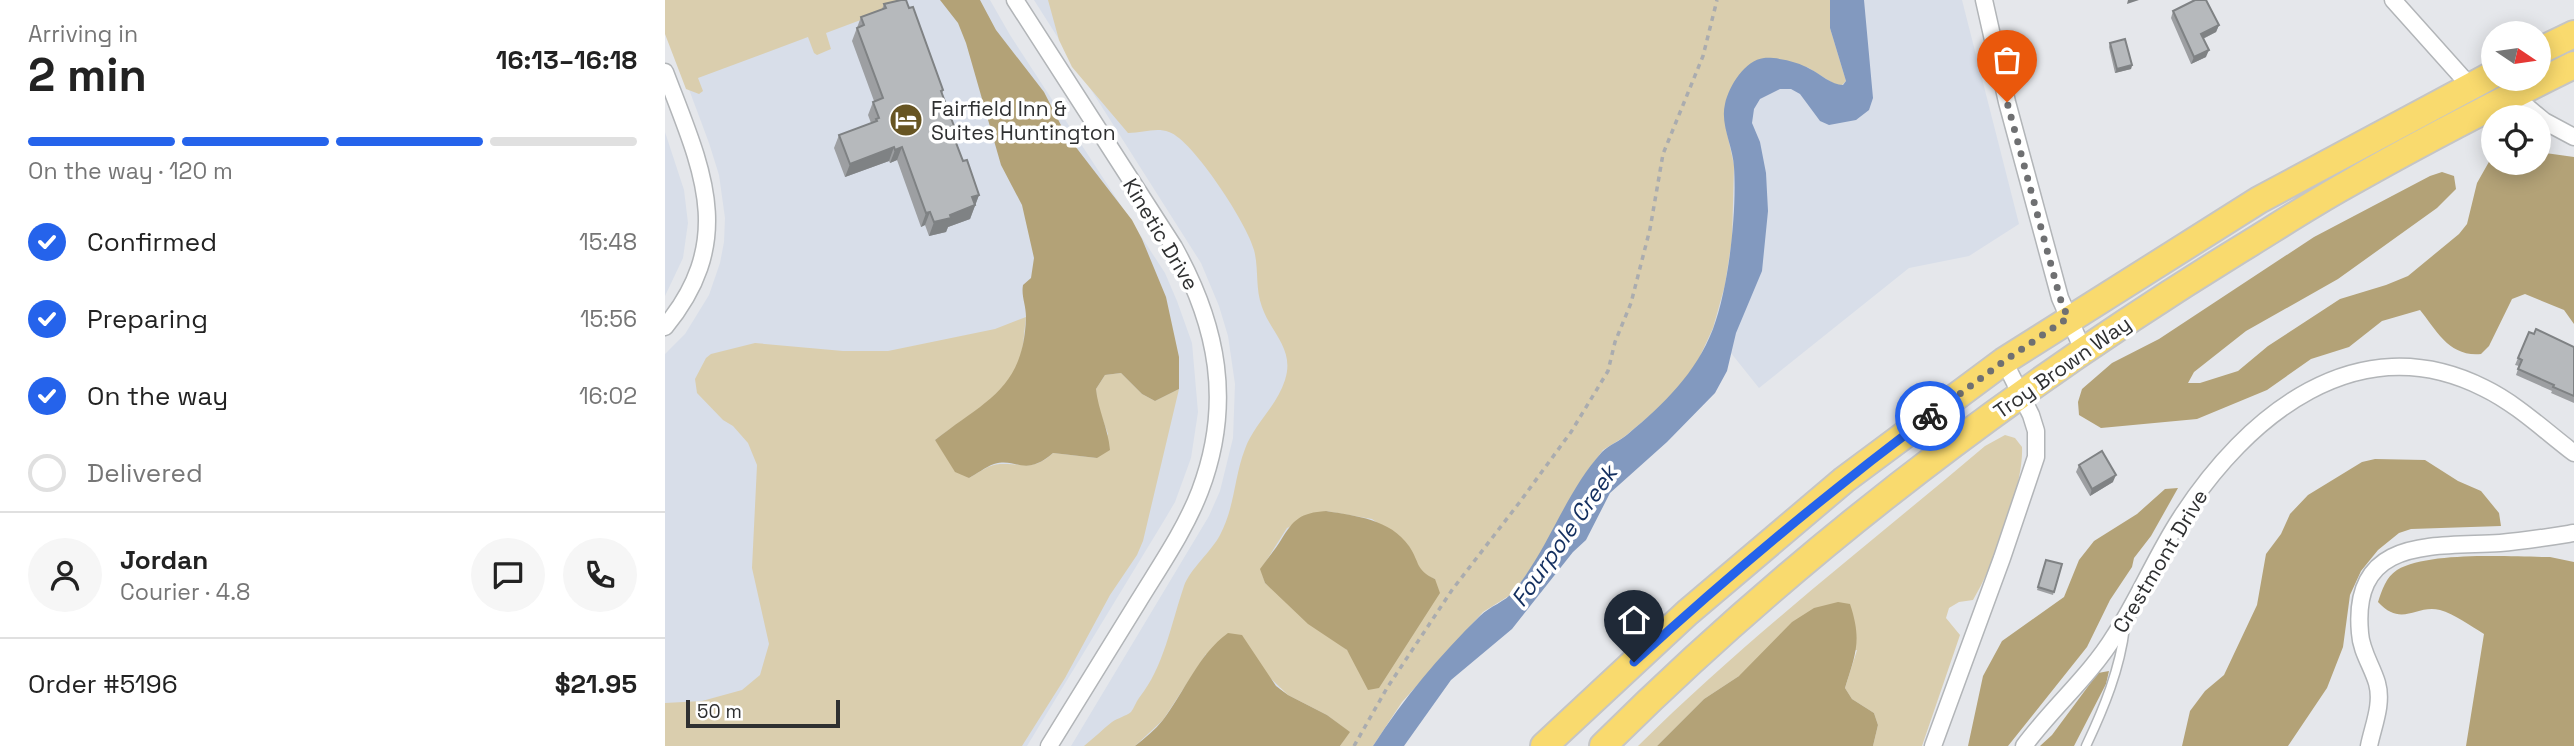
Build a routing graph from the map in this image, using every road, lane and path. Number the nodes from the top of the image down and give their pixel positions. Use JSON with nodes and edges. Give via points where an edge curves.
{"nodes":[{"id":1,"x":1015,"y":0,"type":"edge"},
{"id":2,"x":1717,"y":0,"type":"edge"},
{"id":3,"x":1984,"y":0,"type":"edge"},
{"id":4,"x":2393,"y":0,"type":"edge"},
{"id":5,"x":2574,"y":34,"type":"edge"},
{"id":6,"x":2551,"y":45,"type":"edge"},
{"id":7,"x":2574,"y":65,"type":"edge"},
{"id":8,"x":665,"y":72,"type":"edge"},
{"id":9,"x":2481,"y":80,"type":"edge"},
{"id":10,"x":2470,"y":86,"type":"junction"},
{"id":11,"x":2513,"y":95,"type":"junction"},
{"id":12,"x":2574,"y":137,"type":"edge"},
{"id":13,"x":2068,"y":318,"type":"junction"},
{"id":14,"x":665,"y":327,"type":"edge"},
{"id":15,"x":2083,"y":350,"type":"junction"},
{"id":16,"x":2004,"y":361,"type":"junction"},
{"id":17,"x":2021,"y":393,"type":"junction"},
{"id":18,"x":2574,"y":453,"type":"edge"},
{"id":19,"x":2574,"y":533,"type":"edge"},
{"id":20,"x":2126,"y":618,"type":"junction"},
{"id":21,"x":1049,"y":746,"type":"edge"},
{"id":22,"x":1354,"y":746,"type":"edge"},
{"id":23,"x":1544,"y":746,"type":"edge"},
{"id":24,"x":1603,"y":746,"type":"edge"},
{"id":25,"x":1933,"y":746,"type":"edge"},
{"id":26,"x":2024,"y":746,"type":"edge"},
{"id":27,"x":2086,"y":746,"type":"edge"},
{"id":28,"x":2369,"y":746,"type":"edge"}],
"edges":[{"from":1,"to":21,"type":"street","name":"Kinetic Drive","via":[[1191,278],[1204,310],[1218,371],[1216,430],[1200,492]]},
{"from":2,"to":22,"type":"path","via":[[1703,56],[1663,154],[1647,241],[1608,371],[1571,432],[1451,590]]},
{"from":3,"to":13,"type":"street","via":[[2007,102]]},
{"from":4,"to":10,"type":"street"},
{"from":5,"to":6,"type":"main road"},
{"from":7,"to":11,"type":"main road","name":"Troy Brown Way"},
{"from":8,"to":14,"type":"street","via":[[702,176],[708,230],[695,283]]},
{"from":9,"to":10,"type":"main road","name":"Troy Brown Way"},
{"from":10,"to":13,"type":"main road","name":"Troy Brown Way","via":[[2259,200]]},
{"from":11,"to":12,"type":"street","via":[[2544,121]]},
{"from":11,"to":15,"type":"main road","name":"Troy Brown Way","via":[[2344,185]]},
{"from":13,"to":15,"type":"street"},
{"from":13,"to":16,"type":"main road","name":"Troy Brown Way"},
{"from":15,"to":17,"type":"main road","name":"Troy Brown Way"},
{"from":16,"to":17,"type":"street"},
{"from":16,"to":23,"type":"main road","name":"Troy Brown Way","via":[[1844,480],[1687,613]]},
{"from":17,"to":24,"type":"main road","name":"Troy Brown Way","via":[[1820,547]]},
{"from":17,"to":25,"type":"street","via":[[2035,431],[2033,470]]},
{"from":18,"to":20,"type":"street","name":"Crestmont Drive","via":[[2507,401],[2471,382],[2407,366],[2345,375],[2283,407],[2249,434],[2180,519]]},
{"from":19,"to":28,"type":"street","via":[[2504,543],[2427,545],[2392,556],[2379,566],[2367,581],[2359,619],[2360,638],[2378,685]]},
{"from":20,"to":26,"type":"street","name":"Crestmont Drive","via":[[2081,681]]},
{"from":20,"to":27,"type":"lane","via":[[2118,665]]}]}
